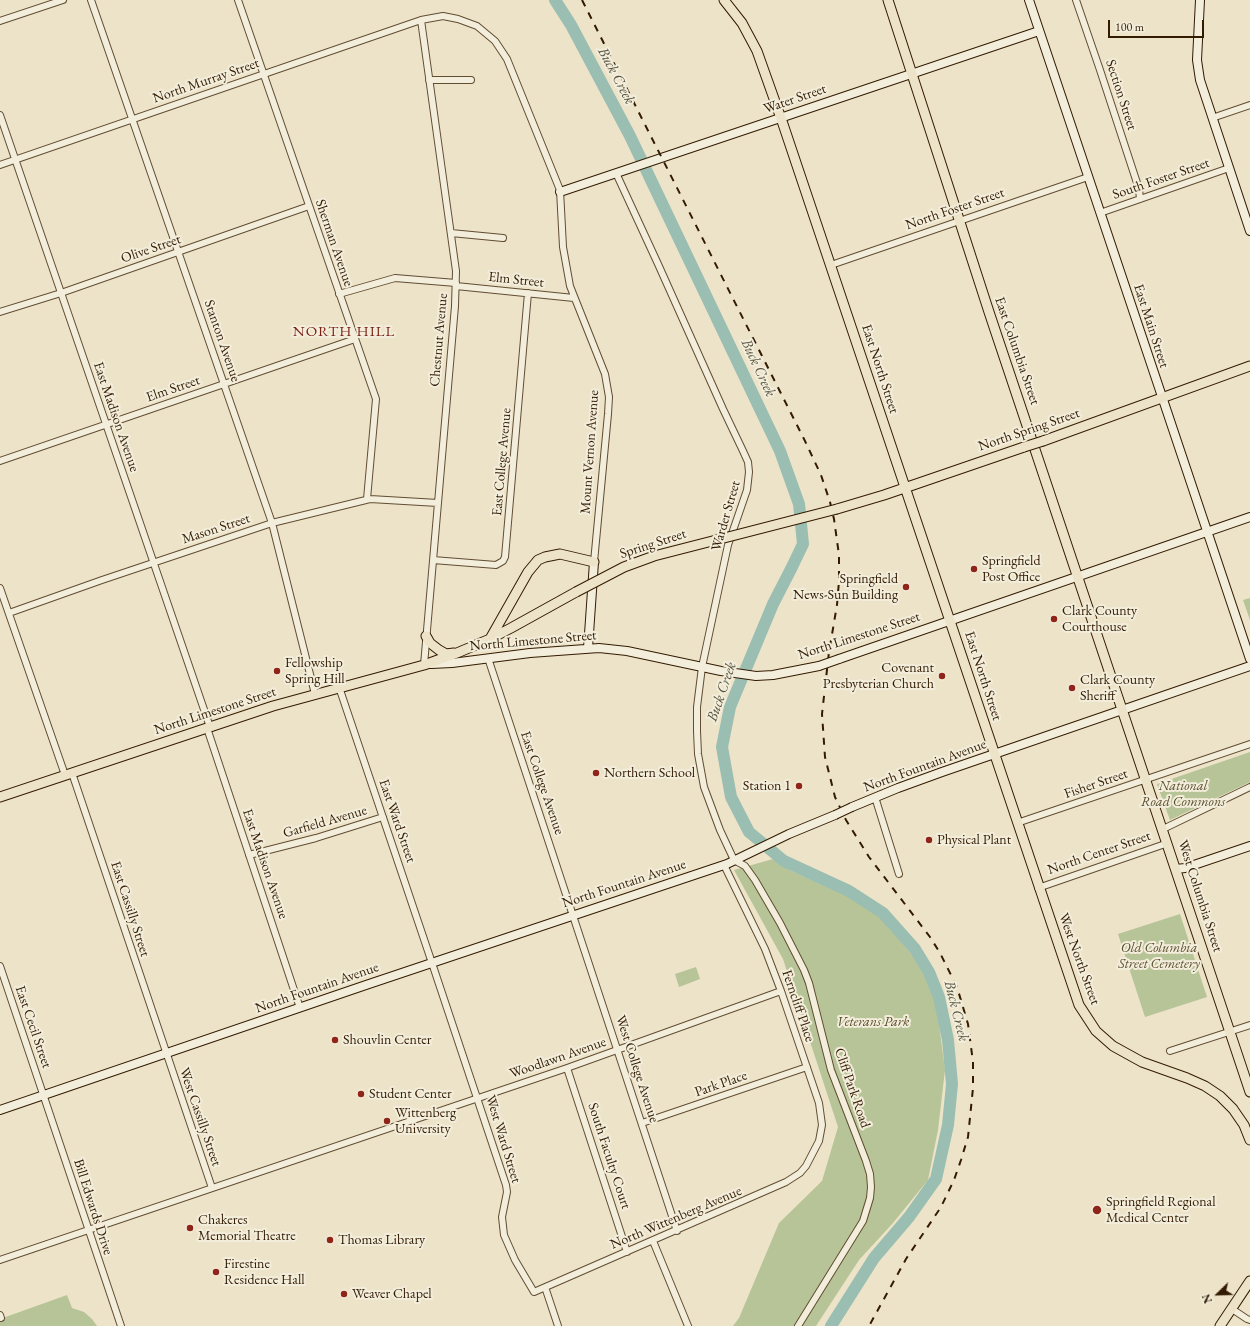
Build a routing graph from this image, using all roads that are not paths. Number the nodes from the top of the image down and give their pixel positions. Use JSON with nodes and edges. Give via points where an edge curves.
{"nodes":[{"id":1,"x":63,"y":0,"type":"edge"},
{"id":2,"x":91,"y":0,"type":"edge"},
{"id":3,"x":238,"y":0,"type":"edge"},
{"id":4,"x":724,"y":0,"type":"edge"},
{"id":5,"x":1076,"y":0,"type":"edge"},
{"id":6,"x":1200,"y":0,"type":"edge"},
{"id":7,"x":1032,"y":1,"type":"edge"},
{"id":8,"x":888,"y":3,"type":"edge"},
{"id":9,"x":421,"y":20,"type":"junction"},
{"id":10,"x":0,"y":21,"type":"edge"},
{"id":11,"x":1039,"y":31,"type":"junction"},
{"id":12,"x":263,"y":74,"type":"junction"},
{"id":13,"x":911,"y":74,"type":"junction"},
{"id":14,"x":429,"y":80,"type":"junction"},
{"id":15,"x":471,"y":80,"type":"dead end"},
{"id":16,"x":516,"y":80,"type":"joint"},
{"id":17,"x":1250,"y":105,"type":"edge"},
{"id":18,"x":0,"y":115,"type":"edge"},
{"id":19,"x":781,"y":117,"type":"junction"},
{"id":20,"x":1212,"y":118,"type":"junction"},
{"id":21,"x":132,"y":119,"type":"junction"},
{"id":22,"x":15,"y":159,"type":"junction"},
{"id":23,"x":0,"y":164,"type":"edge"},
{"id":24,"x":1229,"y":168,"type":"junction"},
{"id":25,"x":620,"y":172,"type":"junction"},
{"id":26,"x":1088,"y":177,"type":"junction"},
{"id":27,"x":560,"y":192,"type":"junction"},
{"id":28,"x":1140,"y":199,"type":"junction"},
{"id":29,"x":309,"y":206,"type":"junction"},
{"id":30,"x":1100,"y":213,"type":"junction"},
{"id":31,"x":960,"y":221,"type":"junction"},
{"id":32,"x":1250,"y":231,"type":"edge"},
{"id":33,"x":451,"y":233,"type":"junction"},
{"id":34,"x":503,"y":238,"type":"dead end"},
{"id":35,"x":178,"y":252,"type":"junction"},
{"id":36,"x":830,"y":265,"type":"junction"},
{"id":37,"x":456,"y":285,"type":"junction"},
{"id":38,"x":61,"y":293,"type":"junction"},
{"id":39,"x":528,"y":293,"type":"junction"},
{"id":40,"x":339,"y":294,"type":"junction"},
{"id":41,"x":574,"y":298,"type":"junction"},
{"id":42,"x":0,"y":312,"type":"edge"},
{"id":43,"x":354,"y":339,"type":"junction"},
{"id":44,"x":1250,"y":366,"type":"edge"},
{"id":45,"x":224,"y":384,"type":"junction"},
{"id":46,"x":1162,"y":398,"type":"junction"},
{"id":47,"x":106,"y":425,"type":"junction"},
{"id":48,"x":0,"y":461,"type":"edge"},
{"id":49,"x":905,"y":487,"type":"junction"},
{"id":50,"x":367,"y":499,"type":"junction"},
{"id":51,"x":438,"y":503,"type":"junction"},
{"id":52,"x":1250,"y":517,"type":"edge"},
{"id":53,"x":272,"y":524,"type":"junction"},
{"id":54,"x":1207,"y":532,"type":"junction"},
{"id":55,"x":433,"y":560,"type":"junction"},
{"id":56,"x":594,"y":562,"type":"junction"},
{"id":57,"x":153,"y":563,"type":"junction"},
{"id":58,"x":1078,"y":576,"type":"junction"},
{"id":59,"x":0,"y":588,"type":"edge"},
{"id":60,"x":9,"y":613,"type":"junction"},
{"id":61,"x":949,"y":620,"type":"junction"},
{"id":62,"x":426,"y":636,"type":"junction"},
{"id":63,"x":490,"y":639,"type":"junction"},
{"id":64,"x":588,"y":648,"type":"junction"},
{"id":65,"x":457,"y":653,"type":"junction"},
{"id":66,"x":488,"y":658,"type":"junction"},
{"id":67,"x":1250,"y":659,"type":"edge"},
{"id":68,"x":424,"y":665,"type":"junction"},
{"id":69,"x":1250,"y":666,"type":"edge"},
{"id":70,"x":702,"y":667,"type":"junction"},
{"id":71,"x":339,"y":687,"type":"junction"},
{"id":72,"x":315,"y":694,"type":"junction"},
{"id":73,"x":1123,"y":710,"type":"junction"},
{"id":74,"x":208,"y":728,"type":"junction"},
{"id":75,"x":1250,"y":744,"type":"edge"},
{"id":76,"x":994,"y":754,"type":"junction"},
{"id":77,"x":68,"y":774,"type":"junction"},
{"id":78,"x":1146,"y":780,"type":"junction"},
{"id":79,"x":1250,"y":787,"type":"edge"},
{"id":80,"x":0,"y":797,"type":"edge"},
{"id":81,"x":875,"y":797,"type":"junction"},
{"id":82,"x":383,"y":817,"type":"junction"},
{"id":83,"x":1017,"y":823,"type":"junction"},
{"id":84,"x":1163,"y":829,"type":"junction"},
{"id":85,"x":1168,"y":843,"type":"junction"},
{"id":86,"x":1250,"y":846,"type":"edge"},
{"id":87,"x":249,"y":855,"type":"junction"},
{"id":88,"x":734,"y":860,"type":"junction"},
{"id":89,"x":724,"y":865,"type":"junction"},
{"id":90,"x":1176,"y":869,"type":"junction"},
{"id":91,"x":899,"y":874,"type":"dead end"},
{"id":92,"x":1038,"y":888,"type":"junction"},
{"id":93,"x":573,"y":915,"type":"junction"},
{"id":94,"x":432,"y":963,"type":"junction"},
{"id":95,"x":0,"y":966,"type":"edge"},
{"id":96,"x":3,"y":986,"type":"edge"},
{"id":97,"x":781,"y":991,"type":"junction"},
{"id":98,"x":300,"y":1008,"type":"junction"},
{"id":99,"x":1250,"y":1025,"type":"edge"},
{"id":100,"x":1230,"y":1032,"type":"junction"},
{"id":101,"x":618,"y":1050,"type":"junction"},
{"id":102,"x":1170,"y":1051,"type":"dead end"},
{"id":103,"x":166,"y":1053,"type":"junction"},
{"id":104,"x":807,"y":1067,"type":"junction"},
{"id":105,"x":567,"y":1068,"type":"junction"},
{"id":106,"x":1250,"y":1092,"type":"edge"},
{"id":107,"x":43,"y":1095,"type":"junction"},
{"id":108,"x":477,"y":1098,"type":"junction"},
{"id":109,"x":0,"y":1110,"type":"edge"},
{"id":110,"x":642,"y":1124,"type":"junction"},
{"id":111,"x":1250,"y":1140,"type":"edge"},
{"id":112,"x":810,"y":1160,"type":"joint"},
{"id":113,"x":212,"y":1188,"type":"junction"},
{"id":114,"x":88,"y":1230,"type":"junction"},
{"id":115,"x":677,"y":1230,"type":"junction"},
{"id":116,"x":653,"y":1241,"type":"junction"},
{"id":117,"x":627,"y":1252,"type":"junction"},
{"id":118,"x":0,"y":1260,"type":"edge"},
{"id":119,"x":1250,"y":1281,"type":"edge"},
{"id":120,"x":545,"y":1287,"type":"junction"},
{"id":121,"x":1232,"y":1309,"type":"junction"},
{"id":122,"x":1250,"y":1320,"type":"edge"},
{"id":123,"x":121,"y":1326,"type":"edge"},
{"id":124,"x":558,"y":1326,"type":"edge"},
{"id":125,"x":688,"y":1326,"type":"edge"},
{"id":126,"x":798,"y":1326,"type":"edge"},
{"id":127,"x":1220,"y":1326,"type":"edge"}],
"edges":[{"from":1,"to":10,"type":"street"},
{"from":2,"to":21,"type":"street","name":"Stanton Avenue"},
{"from":3,"to":12,"type":"street","name":"Sherman Avenue"},
{"from":4,"to":19,"type":"main road","name":"East North Street","via":[[742,23],[754,45]]},
{"from":5,"to":28,"type":"street","name":"Section Street","via":[[1137,182]]},
{"from":6,"to":20,"type":"street","via":[[1198,71]]},
{"from":7,"to":11,"type":"street","name":"East Main Street"},
{"from":8,"to":13,"type":"main road","name":"East Columbia Street"},
{"from":9,"to":12,"type":"street","name":"North Murray Street"},
{"from":9,"to":14,"type":"street","name":"Chestnut Avenue"},
{"from":9,"to":16,"type":"street","name":"North Murray Street","via":[[443,16],[477,26],[502,50]]},
{"from":11,"to":13,"type":"street","name":"Water Street"},
{"from":11,"to":26,"type":"street","name":"East Main Street"},
{"from":12,"to":21,"type":"street","name":"North Murray Street"},
{"from":12,"to":29,"type":"street","name":"Sherman Avenue"},
{"from":13,"to":19,"type":"street","name":"Water Street"},
{"from":13,"to":31,"type":"main road","name":"East Columbia Street"},
{"from":14,"to":15,"type":"street"},
{"from":14,"to":33,"type":"street","name":"Chestnut Avenue"},
{"from":16,"to":27,"type":"street","name":"Mount Vernon Avenue"},
{"from":17,"to":20,"type":"street"},
{"from":18,"to":22,"type":"street","name":"East Madison Avenue"},
{"from":19,"to":25,"type":"street","name":"Water Street"},
{"from":19,"to":36,"type":"main road","name":"East North Street"},
{"from":20,"to":24,"type":"street"},
{"from":21,"to":22,"type":"street","name":"North Murray Street"},
{"from":21,"to":35,"type":"street","name":"Stanton Avenue"},
{"from":22,"to":23,"type":"street","name":"North Murray Street"},
{"from":22,"to":38,"type":"street","name":"East Madison Avenue"},
{"from":24,"to":28,"type":"street","name":"South Foster Street"},
{"from":24,"to":32,"type":"street"},
{"from":25,"to":27,"type":"street","name":"Water Street"},
{"from":25,"to":70,"type":"street","name":"Warder Street","via":[[658,264],[748,462],[747,490],[728,545]]},
{"from":26,"to":30,"type":"street","name":"East Main Street"},
{"from":26,"to":31,"type":"street","name":"North Foster Street"},
{"from":27,"to":41,"type":"street","name":"Mount Vernon Avenue","via":[[563,247]]},
{"from":28,"to":30,"type":"street","name":"South Foster Street"},
{"from":29,"to":35,"type":"street","name":"Olive Street"},
{"from":29,"to":40,"type":"street","name":"Sherman Avenue"},
{"from":30,"to":46,"type":"street","name":"East Main Street"},
{"from":31,"to":36,"type":"street","name":"North Foster Street"},
{"from":31,"to":58,"type":"main road","name":"East Columbia Street"},
{"from":33,"to":34,"type":"street"},
{"from":33,"to":37,"type":"street","name":"Chestnut Avenue"},
{"from":35,"to":38,"type":"street","name":"Olive Street"},
{"from":35,"to":45,"type":"street","name":"Stanton Avenue"},
{"from":36,"to":49,"type":"main road","name":"East North Street"},
{"from":37,"to":39,"type":"street","name":"Elm Street"},
{"from":37,"to":40,"type":"street","name":"Elm Street","via":[[395,278]]},
{"from":37,"to":51,"type":"street","name":"Chestnut Avenue"},
{"from":38,"to":42,"type":"street","name":"Olive Street"},
{"from":38,"to":47,"type":"street","name":"East Madison Avenue"},
{"from":39,"to":41,"type":"street","name":"Elm Street"},
{"from":39,"to":55,"type":"street","name":"East College Avenue","via":[[505,557],[496,564]]},
{"from":40,"to":43,"type":"street","name":"Sherman Avenue"},
{"from":41,"to":56,"type":"street","name":"Mount Vernon Avenue","via":[[605,374],[608,397]]},
{"from":43,"to":45,"type":"street","name":"Elm Street"},
{"from":43,"to":50,"type":"street","name":"Sherman Avenue","via":[[376,400]]},
{"from":44,"to":46,"type":"main road","name":"North Spring Street"},
{"from":45,"to":47,"type":"street","name":"Elm Street"},
{"from":45,"to":53,"type":"street","name":"Stanton Avenue"},
{"from":46,"to":49,"type":"main road","name":"North Spring Street","bridge":true,"via":[[1044,441]]},
{"from":46,"to":54,"type":"street","name":"East Main Street"},
{"from":47,"to":48,"type":"street","name":"Elm Street"},
{"from":47,"to":57,"type":"street","name":"East Madison Avenue"},
{"from":49,"to":61,"type":"main road","name":"East North Street"},
{"from":49,"to":63,"type":"main road","name":"Spring Street","bridge":true,"via":[[838,509],[654,556],[624,567]]},
{"from":50,"to":51,"type":"street","name":"Mason Street"},
{"from":50,"to":53,"type":"street","name":"Mason Street"},
{"from":51,"to":55,"type":"street","name":"Chestnut Avenue"},
{"from":52,"to":54,"type":"street","name":"North Limestone Street"},
{"from":53,"to":57,"type":"street","name":"Mason Street"},
{"from":53,"to":72,"type":"street","name":"Stanton Avenue"},
{"from":54,"to":58,"type":"street","name":"North Limestone Street"},
{"from":54,"to":67,"type":"street","name":"East Main Street"},
{"from":55,"to":62,"type":"street","name":"Chestnut Avenue"},
{"from":56,"to":63,"type":"main road","via":[[560,554],[538,560],[528,572]]},
{"from":56,"to":64,"type":"street","name":"Mount Vernon Avenue"},
{"from":57,"to":60,"type":"street","name":"Mason Street"},
{"from":57,"to":74,"type":"street","name":"East Madison Avenue"},
{"from":58,"to":61,"type":"street","name":"North Limestone Street"},
{"from":58,"to":73,"type":"main road","name":"East Columbia Street"},
{"from":59,"to":60,"type":"street","name":"East Cassilly Street"},
{"from":60,"to":77,"type":"street","name":"East Cassilly Street"},
{"from":61,"to":70,"type":"street","name":"North Limestone Street","bridge":true,"via":[[819,666],[772,676],[756,676]]},
{"from":61,"to":76,"type":"main road","name":"East North Street"},
{"from":62,"to":65,"type":"main road","via":[[446,654]]},
{"from":62,"to":68,"type":"street","name":"Chestnut Avenue"},
{"from":63,"to":65,"type":"main road","name":"Spring Street"},
{"from":64,"to":66,"type":"street","name":"North Limestone Street"},
{"from":64,"to":70,"type":"street","name":"North Limestone Street","via":[[627,651]]},
{"from":65,"to":68,"type":"main road","name":"Spring Street"},
{"from":66,"to":68,"type":"street","name":"North Limestone Street"},
{"from":66,"to":93,"type":"street","name":"East College Avenue"},
{"from":68,"to":71,"type":"main road","name":"North Limestone Street"},
{"from":69,"to":73,"type":"street","name":"North Fountain Avenue"},
{"from":70,"to":88,"type":"street","name":"Warder Street","via":[[697,707],[700,769],[709,803]]},
{"from":71,"to":72,"type":"main road","name":"North Limestone Street"},
{"from":71,"to":82,"type":"street","name":"East Ward Street"},
{"from":72,"to":74,"type":"main road","name":"North Limestone Street"},
{"from":73,"to":76,"type":"street","name":"North Fountain Avenue"},
{"from":73,"to":78,"type":"main road","name":"West Columbia Street"},
{"from":74,"to":77,"type":"main road","name":"North Limestone Street"},
{"from":74,"to":87,"type":"street","name":"East Madison Avenue"},
{"from":75,"to":78,"type":"street","name":"Fisher Street"},
{"from":76,"to":81,"type":"street","name":"North Fountain Avenue"},
{"from":76,"to":83,"type":"main road","name":"West North Street"},
{"from":77,"to":80,"type":"main road","name":"North Limestone Street"},
{"from":77,"to":103,"type":"street","name":"East Cassilly Street"},
{"from":78,"to":83,"type":"street","name":"Fisher Street"},
{"from":78,"to":84,"type":"main road","name":"West Columbia Street"},
{"from":79,"to":84,"type":"street"},
{"from":81,"to":88,"type":"street","name":"North Fountain Avenue","bridge":true},
{"from":81,"to":91,"type":"street"},
{"from":82,"to":87,"type":"street","name":"Garfield Avenue"},
{"from":82,"to":94,"type":"street","name":"East Ward Street"},
{"from":83,"to":92,"type":"main road","name":"West North Street"},
{"from":84,"to":85,"type":"main road","name":"West Columbia Street"},
{"from":85,"to":90,"type":"main road","name":"West Columbia Street"},
{"from":85,"to":92,"type":"street","name":"North Center Street"},
{"from":86,"to":90,"type":"street"},
{"from":87,"to":98,"type":"street","name":"East Madison Avenue"},
{"from":88,"to":89,"type":"street","name":"North Fountain Avenue"},
{"from":88,"to":126,"type":"street","name":"Cliff Park Road","via":[[745,866],[756,880],[804,970],[833,1076],[870,1174],[870,1198],[863,1221]]},
{"from":89,"to":93,"type":"street","name":"North Fountain Avenue"},
{"from":89,"to":97,"type":"street","name":"Ferncliff Place","via":[[765,949]]},
{"from":90,"to":100,"type":"main road","name":"West Columbia Street"},
{"from":92,"to":111,"type":"main road","name":"West North Street","via":[[1079,1005],[1096,1031],[1113,1046],[1142,1062],[1187,1078],[1220,1096],[1233,1109]]},
{"from":93,"to":94,"type":"street","name":"North Fountain Avenue"},
{"from":93,"to":101,"type":"street","name":"West College Avenue"},
{"from":94,"to":98,"type":"street","name":"North Fountain Avenue"},
{"from":94,"to":108,"type":"street","name":"West Ward Street"},
{"from":95,"to":96,"type":"street","name":"East Cecil Street"},
{"from":96,"to":107,"type":"street","name":"East Cecil Street"},
{"from":97,"to":101,"type":"street","name":"Woodlawn Avenue"},
{"from":97,"to":104,"type":"street","name":"Ferncliff Place"},
{"from":98,"to":103,"type":"street","name":"North Fountain Avenue"},
{"from":99,"to":100,"type":"street"},
{"from":100,"to":102,"type":"street"},
{"from":100,"to":106,"type":"main road","name":"West Columbia Street"},
{"from":101,"to":105,"type":"street","name":"Woodlawn Avenue"},
{"from":101,"to":110,"type":"street","name":"West College Avenue"},
{"from":103,"to":107,"type":"street","name":"North Fountain Avenue"},
{"from":103,"to":113,"type":"street","name":"West Cassilly Street"},
{"from":104,"to":110,"type":"street","name":"Park Place"},
{"from":104,"to":112,"type":"street","name":"Ferncliff Place","via":[[819,1103],[822,1125],[819,1140]]},
{"from":105,"to":108,"type":"street","name":"Woodlawn Avenue"},
{"from":105,"to":117,"type":"street","name":"South Faculty Court"},
{"from":107,"to":109,"type":"street","name":"North Fountain Avenue"},
{"from":107,"to":114,"type":"street","name":"Bill Edwards Drive"},
{"from":108,"to":113,"type":"street","name":"Woodlawn Avenue"},
{"from":108,"to":120,"type":"street","name":"West Ward Street","via":[[506,1184],[502,1217],[505,1239],[534,1292]]},
{"from":110,"to":115,"type":"street","name":"West College Avenue"},
{"from":112,"to":115,"type":"street","name":"North Wittenberg Avenue","via":[[800,1173],[786,1182]]},
{"from":113,"to":114,"type":"street"},
{"from":114,"to":118,"type":"street"},
{"from":114,"to":123,"type":"street","name":"Bill Edwards Drive"},
{"from":115,"to":116,"type":"street","name":"North Wittenberg Avenue"},
{"from":116,"to":117,"type":"street","name":"North Wittenberg Avenue"},
{"from":116,"to":125,"type":"street"},
{"from":117,"to":120,"type":"street","name":"North Wittenberg Avenue"},
{"from":119,"to":121,"type":"main road"},
{"from":120,"to":124,"type":"street"},
{"from":121,"to":122,"type":"street"},
{"from":121,"to":127,"type":"main road"}]}
